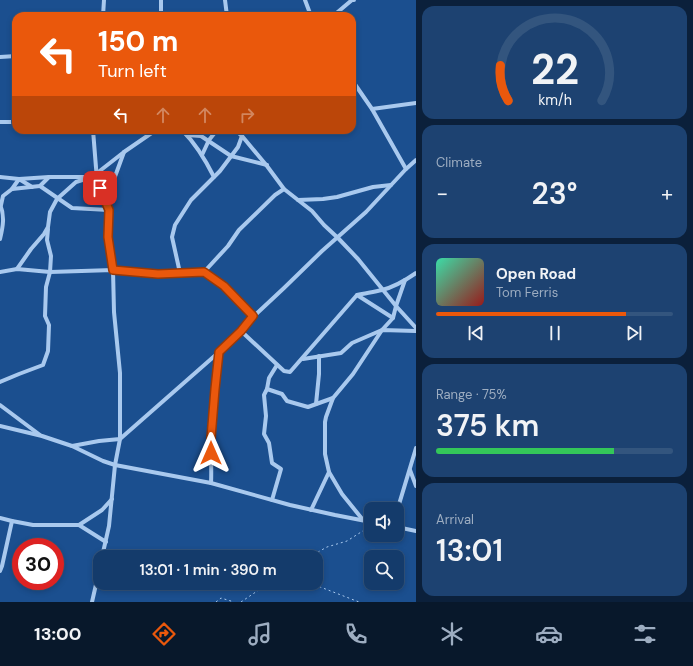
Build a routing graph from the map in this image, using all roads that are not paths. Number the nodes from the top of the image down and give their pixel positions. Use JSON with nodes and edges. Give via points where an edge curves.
{"nodes":[{"id":1,"x":104,"y":0,"type":"edge"},
{"id":2,"x":161,"y":0,"type":"edge"},
{"id":3,"x":225,"y":0,"type":"edge"},
{"id":4,"x":304,"y":0,"type":"edge"},
{"id":5,"x":354,"y":0,"type":"edge"},
{"id":6,"x":103,"y":12,"type":"edge"},
{"id":7,"x":161,"y":12,"type":"edge"},
{"id":8,"x":226,"y":12,"type":"edge"},
{"id":9,"x":309,"y":12,"type":"edge"},
{"id":10,"x":338,"y":12,"type":"edge"},
{"id":11,"x":12,"y":56,"type":"edge"},
{"id":12,"x":0,"y":57,"type":"edge"},
{"id":13,"x":356,"y":86,"type":"edge"},
{"id":14,"x":416,"y":103,"type":"edge"},
{"id":15,"x":372,"y":108,"type":"junction"},
{"id":16,"x":0,"y":122,"type":"edge"},
{"id":17,"x":12,"y":122,"type":"edge"},
{"id":18,"x":93,"y":134,"type":"edge"},
{"id":19,"x":150,"y":134,"type":"edge"},
{"id":20,"x":214,"y":134,"type":"edge"},
{"id":21,"x":240,"y":134,"type":"edge"},
{"id":22,"x":187,"y":135,"type":"joint"},
{"id":23,"x":242,"y":136,"type":"junction"},
{"id":24,"x":209,"y":140,"type":"junction"},
{"id":25,"x":124,"y":152,"type":"junction"},
{"id":26,"x":202,"y":155,"type":"junction"},
{"id":27,"x":231,"y":156,"type":"junction"},
{"id":28,"x":416,"y":160,"type":"edge"},
{"id":29,"x":267,"y":166,"type":"junction"},
{"id":30,"x":406,"y":169,"type":"junction"},
{"id":31,"x":96,"y":173,"type":"junction"},
{"id":32,"x":0,"y":177,"type":"edge"},
{"id":33,"x":49,"y":177,"type":"junction"},
{"id":34,"x":214,"y":177,"type":"junction"},
{"id":35,"x":92,"y":178,"type":"junction"},
{"id":36,"x":19,"y":179,"type":"junction"},
{"id":37,"x":391,"y":185,"type":"junction"},
{"id":38,"x":40,"y":186,"type":"junction"},
{"id":39,"x":32,"y":188,"type":"junction"},
{"id":40,"x":12,"y":189,"type":"junction"},
{"id":41,"x":284,"y":189,"type":"junction"},
{"id":42,"x":57,"y":198,"type":"junction"},
{"id":43,"x":297,"y":200,"type":"junction"},
{"id":44,"x":0,"y":204,"type":"edge"},
{"id":45,"x":109,"y":210,"type":"junction"},
{"id":46,"x":48,"y":227,"type":"junction"},
{"id":47,"x":338,"y":238,"type":"junction"},
{"id":48,"x":0,"y":239,"type":"edge"},
{"id":49,"x":17,"y":269,"type":"junction"},
{"id":50,"x":113,"y":270,"type":"junction"},
{"id":51,"x":0,"y":272,"type":"edge"},
{"id":52,"x":50,"y":272,"type":"junction"},
{"id":53,"x":204,"y":272,"type":"junction"},
{"id":54,"x":180,"y":273,"type":"junction"},
{"id":55,"x":416,"y":273,"type":"edge"},
{"id":56,"x":405,"y":280,"type":"junction"},
{"id":57,"x":383,"y":290,"type":"junction"},
{"id":58,"x":357,"y":295,"type":"junction"},
{"id":59,"x":396,"y":306,"type":"junction"},
{"id":60,"x":253,"y":316,"type":"junction"},
{"id":61,"x":393,"y":318,"type":"junction"},
{"id":62,"x":416,"y":328,"type":"edge"},
{"id":63,"x":382,"y":330,"type":"junction"},
{"id":64,"x":241,"y":331,"type":"junction"},
{"id":65,"x":416,"y":331,"type":"edge"},
{"id":66,"x":219,"y":352,"type":"junction"},
{"id":67,"x":319,"y":356,"type":"junction"},
{"id":68,"x":303,"y":359,"type":"junction"},
{"id":69,"x":277,"y":365,"type":"junction"},
{"id":70,"x":0,"y":382,"type":"edge"},
{"id":71,"x":267,"y":389,"type":"junction"},
{"id":72,"x":333,"y":398,"type":"junction"},
{"id":73,"x":316,"y":404,"type":"junction"},
{"id":74,"x":0,"y":406,"type":"edge"},
{"id":75,"x":0,"y":426,"type":"edge"},
{"id":76,"x":42,"y":436,"type":"junction"},
{"id":77,"x":120,"y":439,"type":"junction"},
{"id":78,"x":72,"y":446,"type":"junction"},
{"id":79,"x":416,"y":448,"type":"edge"},
{"id":80,"x":115,"y":465,"type":"junction"},
{"id":81,"x":410,"y":470,"type":"junction"},
{"id":82,"x":329,"y":472,"type":"junction"},
{"id":83,"x":211,"y":483,"type":"junction"},
{"id":84,"x":416,"y":486,"type":"edge"},
{"id":85,"x":112,"y":498,"type":"junction"},
{"id":86,"x":272,"y":500,"type":"junction"},
{"id":87,"x":400,"y":502,"type":"edge"},
{"id":88,"x":312,"y":510,"type":"junction"},
{"id":89,"x":0,"y":518,"type":"edge"},
{"id":90,"x":363,"y":520,"type":"joint"},
{"id":91,"x":12,"y":522,"type":"junction"},
{"id":92,"x":79,"y":525,"type":"junction"},
{"id":93,"x":404,"y":528,"type":"edge"},
{"id":94,"x":416,"y":531,"type":"edge"},
{"id":95,"x":106,"y":542,"type":"junction"},
{"id":96,"x":104,"y":550,"type":"edge"},
{"id":97,"x":0,"y":571,"type":"edge"},
{"id":98,"x":95,"y":590,"type":"edge"},
{"id":99,"x":92,"y":602,"type":"edge"}],
"edges":[{"from":1,"to":6,"type":"street"},
{"from":2,"to":7,"type":"street"},
{"from":3,"to":8,"type":"street"},
{"from":4,"to":9,"type":"street"},
{"from":5,"to":10,"type":"street"},
{"from":11,"to":12,"type":"street"},
{"from":13,"to":15,"type":"street"},
{"from":14,"to":15,"type":"street"},
{"from":15,"to":30,"type":"street"},
{"from":16,"to":17,"type":"street"},
{"from":18,"to":31,"type":"street"},
{"from":19,"to":25,"type":"street"},
{"from":20,"to":24,"type":"street"},
{"from":21,"to":23,"type":"street"},
{"from":22,"to":24,"type":"street","via":[[201,136]]},
{"from":22,"to":26,"type":"street"},
{"from":23,"to":27,"type":"street"},
{"from":23,"to":29,"type":"street"},
{"from":24,"to":26,"type":"street"},
{"from":24,"to":27,"type":"street"},
{"from":25,"to":31,"type":"street"},
{"from":25,"to":45,"type":"street","via":[[113,182]]},
{"from":26,"to":34,"type":"street"},
{"from":27,"to":29,"type":"street"},
{"from":27,"to":34,"type":"street"},
{"from":28,"to":30,"type":"street"},
{"from":29,"to":41,"type":"street"},
{"from":30,"to":37,"type":"street"},
{"from":31,"to":35,"type":"street"},
{"from":31,"to":45,"type":"street"},
{"from":32,"to":36,"type":"street"},
{"from":33,"to":35,"type":"street"},
{"from":33,"to":36,"type":"street"},
{"from":33,"to":38,"type":"street"},
{"from":34,"to":54,"type":"street","via":[[191,200],[175,225],[172,237]]},
{"from":35,"to":42,"type":"street","via":[[76,182]]},
{"from":36,"to":39,"type":"street"},
{"from":36,"to":40,"type":"street"},
{"from":37,"to":43,"type":"street","via":[[337,197]]},
{"from":37,"to":47,"type":"street"},
{"from":38,"to":39,"type":"street"},
{"from":38,"to":42,"type":"street"},
{"from":39,"to":40,"type":"street"},
{"from":40,"to":44,"type":"street","via":[[3,196]]},
{"from":41,"to":43,"type":"street"},
{"from":41,"to":53,"type":"street","via":[[239,230]]},
{"from":42,"to":45,"type":"street","via":[[72,208]]},
{"from":42,"to":46,"type":"street","via":[[50,212]]},
{"from":43,"to":47,"type":"street","via":[[312,211]]},
{"from":44,"to":48,"type":"street","via":[[3,227]]},
{"from":45,"to":50,"type":"street","via":[[108,237]]},
{"from":46,"to":49,"type":"street"},
{"from":46,"to":52,"type":"street"},
{"from":47,"to":57,"type":"street"},
{"from":47,"to":60,"type":"street"},
{"from":49,"to":51,"type":"street"},
{"from":49,"to":52,"type":"street"},
{"from":50,"to":52,"type":"street"},
{"from":50,"to":54,"type":"street"},
{"from":50,"to":77,"type":"street","via":[[120,373]]},
{"from":52,"to":70,"type":"street","via":[[46,287],[45,316],[49,325],[48,351],[43,366]]},
{"from":53,"to":54,"type":"street"},
{"from":53,"to":60,"type":"street","via":[[224,286]]},
{"from":55,"to":56,"type":"street"},
{"from":56,"to":57,"type":"street"},
{"from":56,"to":59,"type":"street"},
{"from":57,"to":58,"type":"street"},
{"from":57,"to":59,"type":"street"},
{"from":58,"to":61,"type":"street"},
{"from":58,"to":68,"type":"street"},
{"from":59,"to":61,"type":"street"},
{"from":59,"to":62,"type":"street"},
{"from":60,"to":64,"type":"street"},
{"from":61,"to":63,"type":"street"},
{"from":63,"to":65,"type":"street"},
{"from":63,"to":67,"type":"street","via":[[352,343],[341,353]]},
{"from":63,"to":72,"type":"street","via":[[353,374]]},
{"from":64,"to":66,"type":"street"},
{"from":64,"to":69,"type":"street"},
{"from":66,"to":77,"type":"street"},
{"from":66,"to":83,"type":"street","via":[[211,438]]},
{"from":67,"to":68,"type":"street"},
{"from":67,"to":73,"type":"street"},
{"from":68,"to":69,"type":"street","via":[[290,372]]},
{"from":69,"to":71,"type":"street","via":[[269,378]]},
{"from":71,"to":73,"type":"street","via":[[282,394],[287,401],[308,407]]},
{"from":71,"to":86,"type":"street","via":[[264,395],[264,434],[269,443],[272,463],[281,469]]},
{"from":72,"to":73,"type":"street"},
{"from":72,"to":82,"type":"street","via":[[325,422],[325,454]]},
{"from":74,"to":76,"type":"street"},
{"from":75,"to":76,"type":"street"},
{"from":76,"to":78,"type":"street"},
{"from":77,"to":78,"type":"street"},
{"from":77,"to":80,"type":"street"},
{"from":78,"to":80,"type":"street"},
{"from":79,"to":81,"type":"street"},
{"from":80,"to":83,"type":"street"},
{"from":80,"to":85,"type":"street"},
{"from":81,"to":84,"type":"street"},
{"from":81,"to":87,"type":"street"},
{"from":82,"to":88,"type":"street"},
{"from":82,"to":90,"type":"street","via":[[342,494]]},
{"from":83,"to":86,"type":"street"},
{"from":85,"to":92,"type":"street","via":[[102,510]]},
{"from":85,"to":95,"type":"street"},
{"from":86,"to":88,"type":"street"},
{"from":88,"to":90,"type":"street"},
{"from":89,"to":91,"type":"street"},
{"from":91,"to":92,"type":"street","via":[[33,525]]},
{"from":91,"to":97,"type":"street"},
{"from":92,"to":95,"type":"street"},
{"from":93,"to":94,"type":"street"},
{"from":95,"to":96,"type":"street"},
{"from":98,"to":99,"type":"street"}]}
